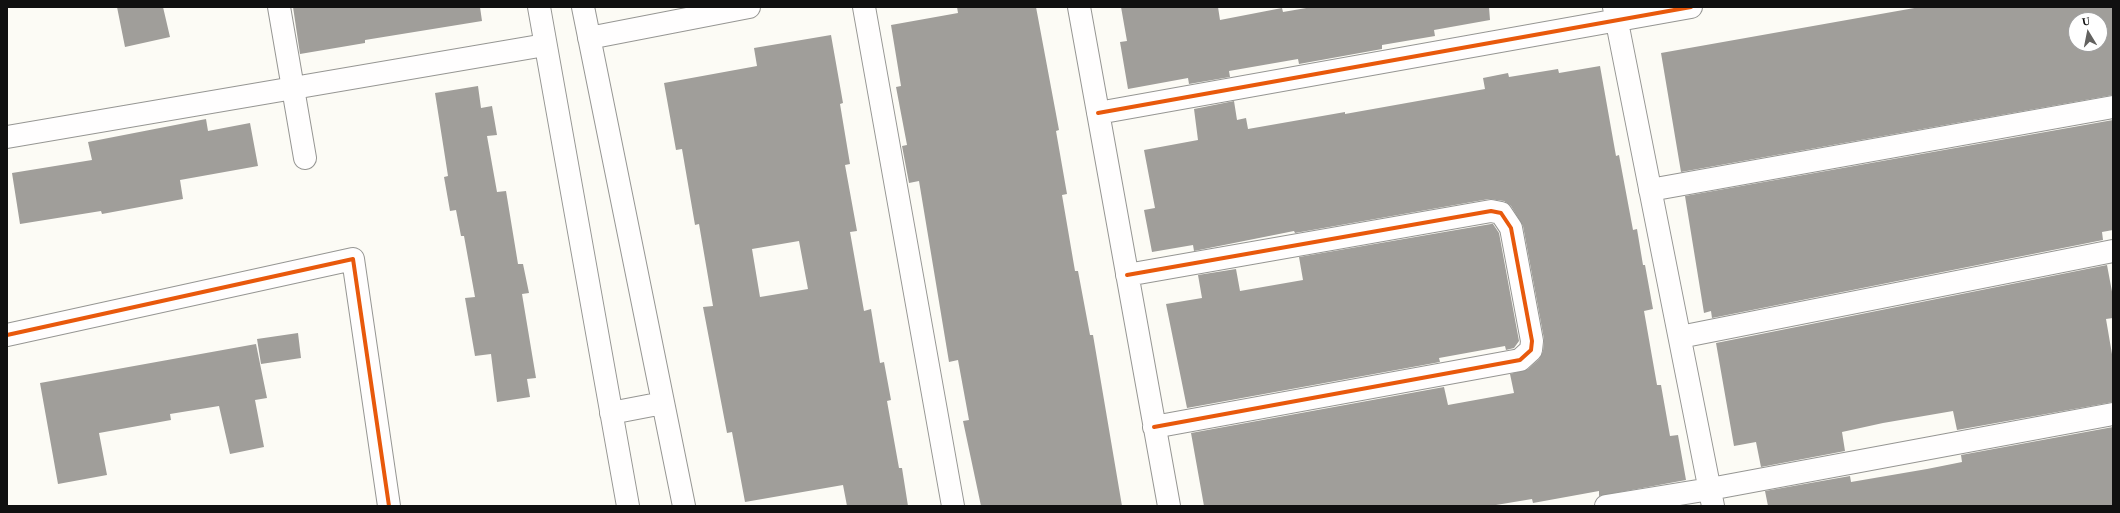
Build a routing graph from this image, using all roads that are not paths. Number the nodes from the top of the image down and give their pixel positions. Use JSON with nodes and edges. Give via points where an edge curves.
{"nodes":[{"id":1,"x":279,"y":7,"type":"edge"},
{"id":2,"x":538,"y":7,"type":"edge"},
{"id":3,"x":582,"y":7,"type":"edge"},
{"id":4,"x":749,"y":7,"type":"edge"},
{"id":5,"x":864,"y":7,"type":"edge"},
{"id":6,"x":1079,"y":7,"type":"edge"},
{"id":7,"x":1691,"y":7,"type":"edge"},
{"id":8,"x":1615,"y":14,"type":"edge"},
{"id":9,"x":589,"y":38,"type":"junction"},
{"id":10,"x":545,"y":45,"type":"junction"},
{"id":11,"x":293,"y":88,"type":"junction"},
{"id":12,"x":2113,"y":107,"type":"edge"},
{"id":13,"x":1098,"y":113,"type":"junction"},
{"id":14,"x":7,"y":137,"type":"edge"},
{"id":15,"x":305,"y":158,"type":"dead end"},
{"id":16,"x":1650,"y":190,"type":"junction"},
{"id":17,"x":2113,"y":251,"type":"edge"},
{"id":18,"x":1127,"y":275,"type":"junction"},
{"id":19,"x":7,"y":335,"type":"edge"},
{"id":20,"x":1680,"y":337,"type":"junction"},
{"id":21,"x":663,"y":403,"type":"junction"},
{"id":22,"x":611,"y":413,"type":"junction"},
{"id":23,"x":2113,"y":414,"type":"edge"},
{"id":24,"x":1154,"y":428,"type":"junction"},
{"id":25,"x":1711,"y":498,"type":"edge"},
{"id":26,"x":389,"y":506,"type":"edge"},
{"id":27,"x":628,"y":506,"type":"edge"},
{"id":28,"x":684,"y":506,"type":"edge"},
{"id":29,"x":952,"y":506,"type":"edge"},
{"id":30,"x":1169,"y":506,"type":"edge"},
{"id":31,"x":1606,"y":506,"type":"edge"}],
"edges":[{"from":1,"to":11,"type":"street"},
{"from":2,"to":10,"type":"street"},
{"from":3,"to":9,"type":"street"},
{"from":4,"to":9,"type":"street"},
{"from":5,"to":29,"type":"street"},
{"from":6,"to":13,"type":"street"},
{"from":7,"to":8,"type":"street"},
{"from":8,"to":13,"type":"street"},
{"from":8,"to":16,"type":"street"},
{"from":9,"to":21,"type":"street"},
{"from":10,"to":11,"type":"street"},
{"from":10,"to":22,"type":"street"},
{"from":11,"to":14,"type":"street"},
{"from":11,"to":15,"type":"street"},
{"from":12,"to":16,"type":"street"},
{"from":13,"to":18,"type":"street"},
{"from":16,"to":20,"type":"street"},
{"from":17,"to":20,"type":"street"},
{"from":18,"to":24,"type":"street"},
{"from":18,"to":24,"type":"street","via":[[1491,211],[1501,213],[1511,228],[1532,341],[1531,350],[1520,360]]},
{"from":19,"to":26,"type":"street","via":[[353,259]]},
{"from":20,"to":25,"type":"street"},
{"from":21,"to":22,"type":"street"},
{"from":21,"to":28,"type":"street"},
{"from":22,"to":27,"type":"street"},
{"from":23,"to":25,"type":"street"},
{"from":24,"to":30,"type":"street"},
{"from":25,"to":31,"type":"street"}]}
